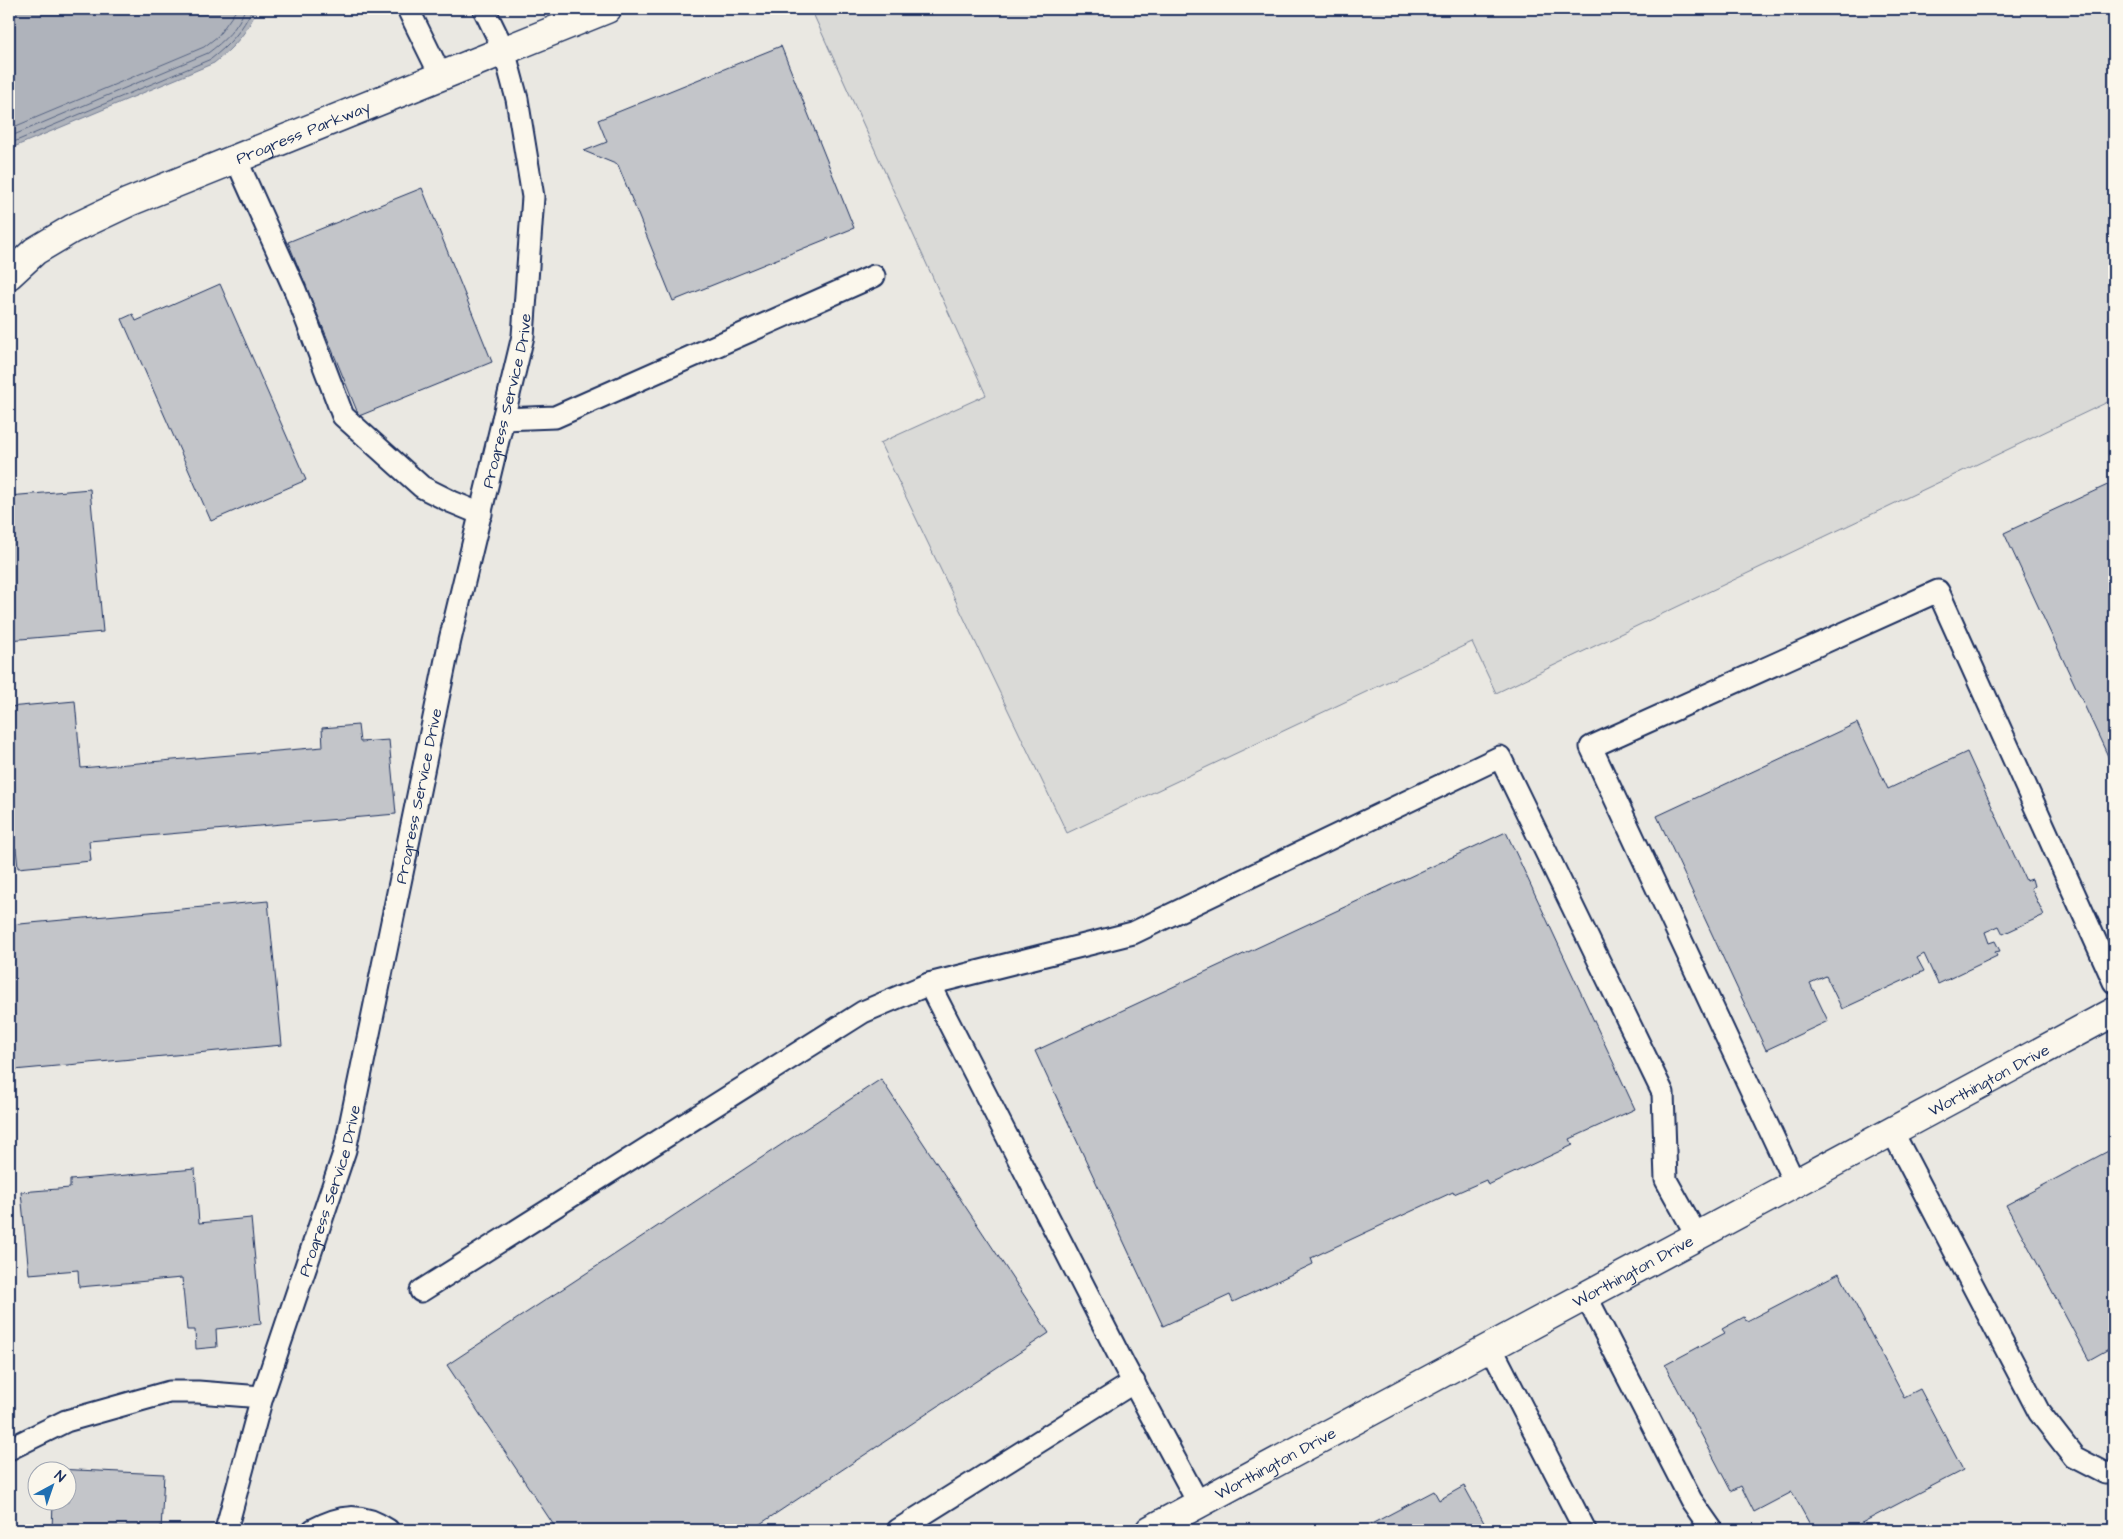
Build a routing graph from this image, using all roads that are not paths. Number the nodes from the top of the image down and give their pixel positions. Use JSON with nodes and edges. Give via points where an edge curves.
{"nodes":[{"id":1,"x":408,"y":9,"type":"edge"},
{"id":2,"x":484,"y":9,"type":"edge"},
{"id":3,"x":607,"y":9,"type":"edge"},
{"id":4,"x":504,"y":50,"type":"junction"},
{"id":5,"x":441,"y":76,"type":"junction"},
{"id":6,"x":236,"y":159,"type":"junction"},
{"id":7,"x":9,"y":274,"type":"edge"},
{"id":8,"x":874,"y":276,"type":"dead end"},
{"id":9,"x":503,"y":419,"type":"junction"},
{"id":10,"x":481,"y":514,"type":"junction"},
{"id":11,"x":2114,"y":982,"type":"edge"},
{"id":12,"x":929,"y":984,"type":"junction"},
{"id":13,"x":2114,"y":1012,"type":"edge"},
{"id":14,"x":1892,"y":1132,"type":"junction"},
{"id":15,"x":1795,"y":1184,"type":"junction"},
{"id":16,"x":1697,"y":1236,"type":"junction"},
{"id":17,"x":421,"y":1290,"type":"dead end"},
{"id":18,"x":1586,"y":1296,"type":"junction"},
{"id":19,"x":1490,"y":1347,"type":"junction"},
{"id":20,"x":1134,"y":1382,"type":"junction"},
{"id":21,"x":262,"y":1397,"type":"junction"},
{"id":22,"x":9,"y":1449,"type":"edge"},
{"id":23,"x":2114,"y":1473,"type":"edge"},
{"id":24,"x":1200,"y":1504,"type":"junction"},
{"id":25,"x":226,"y":1530,"type":"edge"},
{"id":26,"x":313,"y":1530,"type":"edge"},
{"id":27,"x":388,"y":1530,"type":"edge"},
{"id":28,"x":898,"y":1530,"type":"edge"},
{"id":29,"x":1150,"y":1530,"type":"edge"},
{"id":30,"x":1585,"y":1530,"type":"edge"},
{"id":31,"x":1712,"y":1530,"type":"edge"}],
"edges":[{"from":1,"to":5,"type":"lane"},
{"from":2,"to":4,"type":"lane","name":"Progress Service Drive"},
{"from":3,"to":4,"type":"street","name":"Progress Parkway"},
{"from":4,"to":5,"type":"street","name":"Progress Parkway"},
{"from":4,"to":9,"type":"lane","name":"Progress Service Drive","via":[[517,99],[533,197],[523,336]]},
{"from":5,"to":6,"type":"street","name":"Progress Parkway"},
{"from":6,"to":7,"type":"street","name":"Progress Parkway","via":[[129,202],[72,230],[35,251]]},
{"from":6,"to":10,"type":"lane","via":[[295,290],[343,416],[422,487]]},
{"from":8,"to":9,"type":"lane","via":[[555,417]]},
{"from":9,"to":10,"type":"lane","name":"Progress Service Drive"},
{"from":10,"to":21,"type":"lane","name":"Progress Service Drive","via":[[450,640],[345,1150]]},
{"from":11,"to":15,"type":"lane","via":[[1938,591],[1591,747]]},
{"from":12,"to":16,"type":"lane","via":[[1133,933],[1500,757],[1663,1093],[1666,1180]]},
{"from":12,"to":17,"type":"lane","via":[[863,1012]]},
{"from":12,"to":20,"type":"lane"},
{"from":13,"to":14,"type":"street","name":"Worthington Drive"},
{"from":14,"to":15,"type":"street","name":"Worthington Drive"},
{"from":14,"to":23,"type":"lane","via":[[2039,1412],[2074,1457],[2105,1473]]},
{"from":15,"to":16,"type":"street","name":"Worthington Drive"},
{"from":16,"to":18,"type":"street","name":"Worthington Drive"},
{"from":18,"to":19,"type":"street","name":"Worthington Drive"},
{"from":18,"to":31,"type":"lane","via":[[1691,1500]]},
{"from":19,"to":24,"type":"street","name":"Worthington Drive"},
{"from":19,"to":30,"type":"lane"},
{"from":20,"to":24,"type":"lane"},
{"from":20,"to":28,"type":"lane"},
{"from":21,"to":22,"type":"lane","via":[[169,1392],[66,1421]]},
{"from":21,"to":25,"type":"lane","name":"Progress Service Drive"},
{"from":24,"to":29,"type":"street","name":"Worthington Drive"},
{"from":26,"to":27,"type":"lane","via":[[331,1520],[353,1517],[375,1522]]}]}
